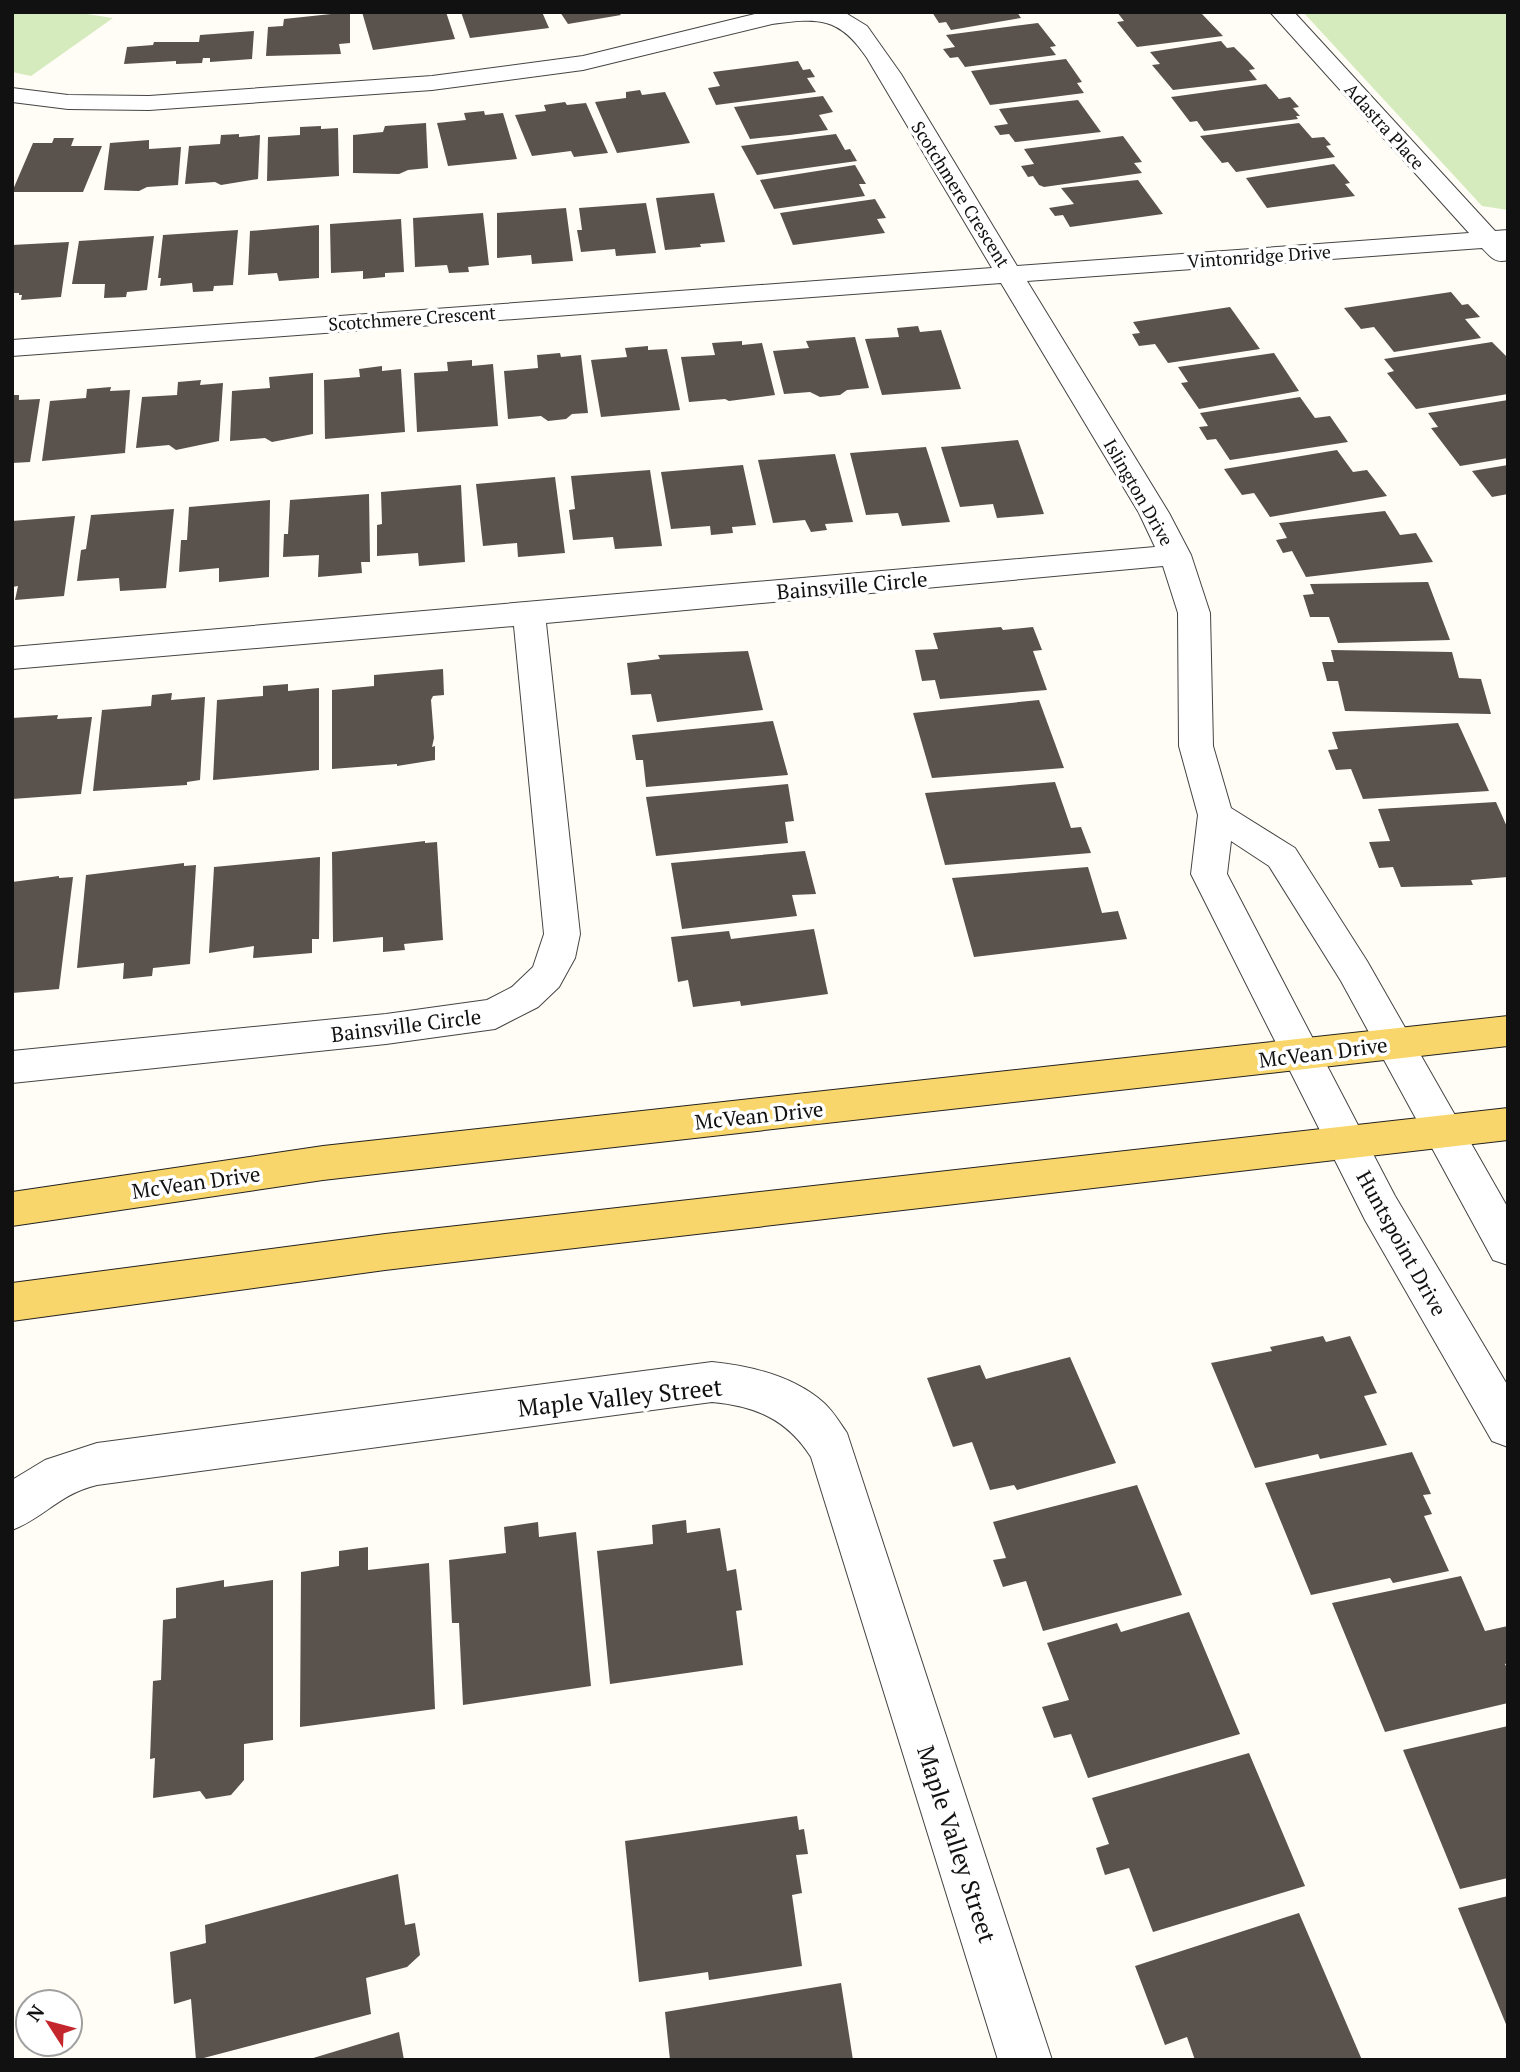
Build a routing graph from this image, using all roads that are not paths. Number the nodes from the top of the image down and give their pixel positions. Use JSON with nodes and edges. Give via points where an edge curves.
{"nodes":[{"id":1,"x":1281,"y":12,"type":"edge"},
{"id":2,"x":12,"y":95,"type":"edge"},
{"id":3,"x":1498,"y":239,"type":"edge"},
{"id":4,"x":1508,"y":260,"type":"edge"},
{"id":5,"x":1010,"y":274,"type":"junction"},
{"id":6,"x":12,"y":348,"type":"edge"},
{"id":7,"x":1175,"y":555,"type":"junction"},
{"id":8,"x":529,"y":614,"type":"junction"},
{"id":9,"x":12,"y":658,"type":"edge"},
{"id":10,"x":1216,"y":815,"type":"junction"},
{"id":11,"x":1508,"y":1031,"type":"edge"},
{"id":12,"x":1395,"y":1044,"type":"junction"},
{"id":13,"x":1302,"y":1055,"type":"junction"},
{"id":14,"x":12,"y":1067,"type":"edge"},
{"id":15,"x":1508,"y":1124,"type":"edge"},
{"id":16,"x":1443,"y":1131,"type":"junction"},
{"id":17,"x":1346,"y":1142,"type":"junction"},
{"id":18,"x":12,"y":1209,"type":"edge"},
{"id":19,"x":1508,"y":1247,"type":"edge"},
{"id":20,"x":12,"y":1302,"type":"edge"},
{"id":21,"x":1508,"y":1427,"type":"edge"},
{"id":22,"x":12,"y":1509,"type":"edge"},
{"id":23,"x":1025,"y":2060,"type":"edge"}],
"edges":[{"from":1,"to":3,"type":"street","name":"Adastra Place"},
{"from":2,"to":5,"type":"street","name":"Scotchmere Crescent","via":[[68,102],[149,103],[432,83],[583,63],[772,17],[827,16],[848,22],[867,42]]},
{"from":3,"to":4,"type":"street","name":"Adastra Place"},
{"from":3,"to":5,"type":"street","name":"Vintonridge Drive"},
{"from":5,"to":6,"type":"street","name":"Scotchmere Crescent"},
{"from":5,"to":7,"type":"street","name":"Islington Drive"},
{"from":7,"to":8,"type":"street","name":"Bainsville Circle"},
{"from":7,"to":10,"type":"street","name":"Islington Drive","via":[[1194,612],[1196,746]]},
{"from":8,"to":9,"type":"street","name":"Bainsville Circle"},
{"from":8,"to":14,"type":"street","name":"Bainsville Circle","via":[[562,934],[546,977],[525,998],[495,1014],[449,1022]]},
{"from":10,"to":12,"type":"street","via":[[1282,857]]},
{"from":10,"to":13,"type":"street","name":"Islington Drive","via":[[1209,874]]},
{"from":11,"to":12,"type":"main road","name":"McVean Drive"},
{"from":12,"to":13,"type":"main road","name":"McVean Drive"},
{"from":12,"to":16,"type":"street"},
{"from":13,"to":17,"type":"street","name":"Huntspoint Drive"},
{"from":13,"to":18,"type":"main road","name":"McVean Drive","via":[[323,1163]]},
{"from":15,"to":16,"type":"main road"},
{"from":16,"to":17,"type":"main road"},
{"from":16,"to":19,"type":"street"},
{"from":17,"to":20,"type":"main road","via":[[385,1252]]},
{"from":17,"to":21,"type":"street","name":"Huntspoint Drive"},
{"from":22,"to":23,"type":"street","name":"Maple Valley Street","via":[[64,1472],[97,1464],[712,1382],[747,1385],[775,1397],[808,1418],[831,1448]]}]}
